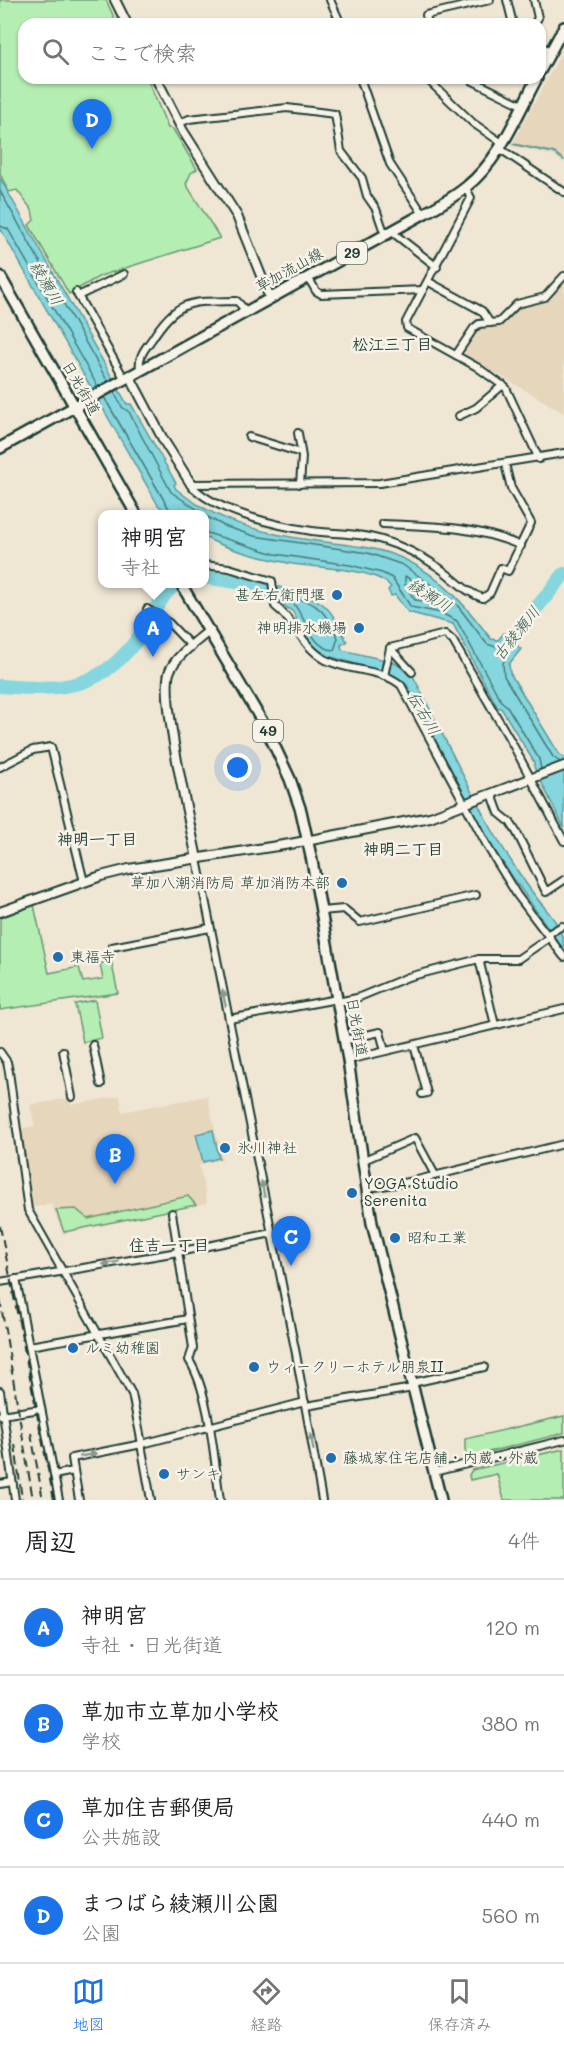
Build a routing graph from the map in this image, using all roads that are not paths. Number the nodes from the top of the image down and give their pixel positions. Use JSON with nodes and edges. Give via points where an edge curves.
{"nodes":[{"id":1,"x":115,"y":0,"type":"edge"},
{"id":2,"x":330,"y":0,"type":"edge"},
{"id":3,"x":490,"y":0,"type":"edge"},
{"id":4,"x":507,"y":0,"type":"edge"},
{"id":5,"x":534,"y":0,"type":"edge"},
{"id":6,"x":124,"y":18,"type":"edge"},
{"id":7,"x":338,"y":18,"type":"edge"},
{"id":8,"x":427,"y":18,"type":"edge"},
{"id":9,"x":512,"y":18,"type":"edge"},
{"id":10,"x":538,"y":18,"type":"edge"},
{"id":11,"x":564,"y":27,"type":"edge"},
{"id":12,"x":546,"y":49,"type":"edge"},
{"id":13,"x":551,"y":51,"type":"junction"},
{"id":14,"x":546,"y":60,"type":"edge"},
{"id":15,"x":159,"y":84,"type":"edge"},
{"id":16,"x":362,"y":84,"type":"edge"},
{"id":17,"x":432,"y":84,"type":"edge"},
{"id":18,"x":479,"y":84,"type":"edge"},
{"id":19,"x":534,"y":84,"type":"edge"},
{"id":20,"x":522,"y":105,"type":"junction"},
{"id":21,"x":180,"y":123,"type":"junction"},
{"id":22,"x":500,"y":146,"type":"junction"},
{"id":23,"x":466,"y":188,"type":"junction"},
{"id":24,"x":564,"y":192,"type":"edge"},
{"id":25,"x":423,"y":214,"type":"junction"},
{"id":26,"x":388,"y":233,"type":"junction"},
{"id":27,"x":437,"y":267,"type":"junction"},
{"id":28,"x":124,"y":274,"type":"dead end"},
{"id":29,"x":0,"y":276,"type":"edge"},
{"id":30,"x":564,"y":276,"type":"edge"},
{"id":31,"x":308,"y":277,"type":"junction"},
{"id":32,"x":429,"y":282,"type":"junction"},
{"id":33,"x":423,"y":290,"type":"junction"},
{"id":34,"x":270,"y":298,"type":"junction"},
{"id":35,"x":246,"y":311,"type":"junction"},
{"id":36,"x":490,"y":323,"type":"junction"},
{"id":37,"x":456,"y":355,"type":"junction"},
{"id":38,"x":140,"y":369,"type":"junction"},
{"id":39,"x":124,"y":378,"type":"junction"},
{"id":40,"x":503,"y":385,"type":"junction"},
{"id":41,"x":74,"y":406,"type":"junction"},
{"id":42,"x":459,"y":417,"type":"dead end"},
{"id":43,"x":298,"y":433,"type":"dead end"},
{"id":44,"x":249,"y":437,"type":"dead end"},
{"id":45,"x":0,"y":448,"type":"edge"},
{"id":46,"x":302,"y":453,"type":"junction"},
{"id":47,"x":564,"y":453,"type":"edge"},
{"id":48,"x":539,"y":459,"type":"junction"},
{"id":49,"x":505,"y":464,"type":"junction"},
{"id":50,"x":300,"y":484,"type":"junction"},
{"id":51,"x":192,"y":485,"type":"junction"},
{"id":52,"x":134,"y":510,"type":"edge"},
{"id":53,"x":383,"y":524,"type":"dead end"},
{"id":54,"x":521,"y":546,"type":"junction"},
{"id":55,"x":209,"y":566,"type":"edge"},
{"id":56,"x":184,"y":588,"type":"edge"},
{"id":57,"x":147,"y":609,"type":"dead end"},
{"id":58,"x":210,"y":630,"type":"junction"},
{"id":59,"x":192,"y":646,"type":"junction"},
{"id":60,"x":390,"y":648,"type":"junction"},
{"id":61,"x":411,"y":672,"type":"dead end"},
{"id":62,"x":384,"y":676,"type":"junction"},
{"id":63,"x":0,"y":766,"type":"edge"},
{"id":64,"x":564,"y":766,"type":"edge"},
{"id":65,"x":533,"y":778,"type":"junction"},
{"id":66,"x":492,"y":794,"type":"junction"},
{"id":67,"x":464,"y":804,"type":"junction"},
{"id":68,"x":308,"y":840,"type":"junction"},
{"id":69,"x":564,"y":841,"type":"edge"},
{"id":70,"x":197,"y":859,"type":"junction"},
{"id":71,"x":564,"y":880,"type":"edge"},
{"id":72,"x":84,"y":882,"type":"junction"},
{"id":73,"x":476,"y":895,"type":"dead end"},
{"id":74,"x":321,"y":911,"type":"junction"},
{"id":75,"x":0,"y":912,"type":"edge"},
{"id":76,"x":562,"y":926,"type":"edge"},
{"id":77,"x":210,"y":928,"type":"junction"},
{"id":78,"x":549,"y":934,"type":"junction"},
{"id":79,"x":112,"y":946,"type":"dead end"},
{"id":80,"x":564,"y":957,"type":"edge"},
{"id":81,"x":480,"y":959,"type":"junction"},
{"id":82,"x":337,"y":1001,"type":"junction"},
{"id":83,"x":564,"y":1009,"type":"edge"},
{"id":84,"x":229,"y":1018,"type":"junction"},
{"id":85,"x":495,"y":1026,"type":"junction"},
{"id":86,"x":344,"y":1040,"type":"junction"},
{"id":87,"x":93,"y":1045,"type":"dead end"},
{"id":88,"x":414,"y":1045,"type":"junction"},
{"id":89,"x":63,"y":1051,"type":"dead end"},
{"id":90,"x":0,"y":1052,"type":"edge"},
{"id":91,"x":385,"y":1052,"type":"junction"},
{"id":92,"x":348,"y":1060,"type":"junction"},
{"id":93,"x":101,"y":1084,"type":"dead end"},
{"id":94,"x":422,"y":1094,"type":"dead end"},
{"id":95,"x":72,"y":1097,"type":"dead end"},
{"id":96,"x":564,"y":1144,"type":"edge"},
{"id":97,"x":364,"y":1160,"type":"junction"},
{"id":98,"x":435,"y":1175,"type":"junction"},
{"id":99,"x":368,"y":1188,"type":"junction"},
{"id":100,"x":172,"y":1213,"type":"dead end"},
{"id":101,"x":272,"y":1233,"type":"junction"},
{"id":102,"x":178,"y":1252,"type":"junction"},
{"id":103,"x":63,"y":1271,"type":"junction"},
{"id":104,"x":16,"y":1279,"type":"junction"},
{"id":105,"x":0,"y":1282,"type":"edge"},
{"id":106,"x":188,"y":1319,"type":"junction"},
{"id":107,"x":99,"y":1334,"type":"junction"},
{"id":108,"x":29,"y":1346,"type":"junction"},
{"id":109,"x":484,"y":1367,"type":"dead end"},
{"id":110,"x":412,"y":1386,"type":"junction"},
{"id":111,"x":0,"y":1391,"type":"edge"},
{"id":112,"x":306,"y":1404,"type":"junction"},
{"id":113,"x":41,"y":1409,"type":"junction"},
{"id":114,"x":2,"y":1415,"type":"edge"},
{"id":115,"x":209,"y":1427,"type":"junction"},
{"id":116,"x":564,"y":1440,"type":"edge"},
{"id":117,"x":142,"y":1444,"type":"junction"},
{"id":118,"x":74,"y":1471,"type":"junction"},
{"id":119,"x":435,"y":1472,"type":"junction"},
{"id":120,"x":54,"y":1475,"type":"junction"},
{"id":121,"x":12,"y":1482,"type":"junction"},
{"id":122,"x":0,"y":1484,"type":"edge"},
{"id":123,"x":15,"y":1500,"type":"edge"},
{"id":124,"x":59,"y":1500,"type":"edge"},
{"id":125,"x":79,"y":1500,"type":"edge"},
{"id":126,"x":151,"y":1500,"type":"edge"},
{"id":127,"x":220,"y":1500,"type":"edge"},
{"id":128,"x":322,"y":1500,"type":"edge"},
{"id":129,"x":441,"y":1500,"type":"edge"}],
"edges":[{"from":1,"to":6,"type":"street"},
{"from":2,"to":7,"type":"street"},
{"from":3,"to":8,"type":"street","via":[[426,15]]},
{"from":4,"to":9,"type":"street"},
{"from":5,"to":10,"type":"street"},
{"from":11,"to":13,"type":"main road"},
{"from":12,"to":13,"type":"street"},
{"from":13,"to":14,"type":"main road"},
{"from":15,"to":21,"type":"street"},
{"from":16,"to":25,"type":"street","via":[[390,164]]},
{"from":17,"to":22,"type":"street"},
{"from":18,"to":20,"type":"street"},
{"from":19,"to":20,"type":"main road","name":"草加流山線","number":"29"},
{"from":20,"to":22,"type":"main road","name":"草加流山線","number":"29"},
{"from":21,"to":26,"type":"street","via":[[286,108],[335,114],[341,151],[362,178],[367,196]]},
{"from":21,"to":34,"type":"street","via":[[237,216]]},
{"from":22,"to":23,"type":"main road","name":"草加流山線","number":"29"},
{"from":22,"to":24,"type":"street"},
{"from":23,"to":25,"type":"main road","name":"草加流山線","number":"29"},
{"from":23,"to":27,"type":"street","via":[[471,198]]},
{"from":25,"to":26,"type":"main road","name":"草加流山線","number":"29"},
{"from":26,"to":27,"type":"street"},
{"from":26,"to":31,"type":"main road","name":"草加流山線","number":"29"},
{"from":27,"to":32,"type":"street"},
{"from":28,"to":39,"type":"street","via":[[77,294]]},
{"from":29,"to":41,"type":"main road","name":"日光街道"},
{"from":30,"to":36,"type":"street","via":[[545,297],[517,304],[499,322]]},
{"from":31,"to":33,"type":"street","via":[[321,294]]},
{"from":31,"to":34,"type":"main road","name":"草加流山線","number":"29"},
{"from":32,"to":33,"type":"street"},
{"from":32,"to":36,"type":"street","via":[[482,311]]},
{"from":33,"to":37,"type":"street","via":[[406,322],[407,328]]},
{"from":34,"to":35,"type":"main road","name":"草加流山線","number":"29"},
{"from":35,"to":38,"type":"main road","name":"草加流山線","number":"29"},
{"from":35,"to":38,"type":"street","via":[[237,301],[183,306],[162,322],[140,357]]},
{"from":36,"to":37,"type":"street","via":[[474,328]]},
{"from":37,"to":40,"type":"street"},
{"from":38,"to":39,"type":"main road","name":"草加流山線","number":"29"},
{"from":39,"to":41,"type":"main road","name":"草加流山線","number":"29"},
{"from":39,"to":51,"type":"street"},
{"from":40,"to":42,"type":"street"},
{"from":40,"to":48,"type":"street"},
{"from":41,"to":45,"type":"main road","name":"草加流山線"},
{"from":41,"to":52,"type":"main road","name":"日光街道"},
{"from":43,"to":46,"type":"street"},
{"from":44,"to":46,"type":"street"},
{"from":46,"to":50,"type":"street"},
{"from":47,"to":48,"type":"street"},
{"from":48,"to":49,"type":"street"},
{"from":49,"to":50,"type":"street","via":[[380,483]]},
{"from":49,"to":54,"type":"street","via":[[511,488],[531,523]]},
{"from":50,"to":51,"type":"street"},
{"from":51,"to":54,"type":"street","via":[[225,507],[263,520],[392,543],[425,559],[483,598],[490,593],[501,568],[508,571]]},
{"from":53,"to":54,"type":"street","via":[[469,530]]},
{"from":55,"to":62,"type":"street","via":[[273,583],[275,606],[293,621],[314,653],[328,661]]},
{"from":56,"to":58,"type":"main road","name":"日光街道","number":"49"},
{"from":57,"to":59,"type":"street","via":[[170,623]]},
{"from":58,"to":59,"type":"street"},
{"from":58,"to":68,"type":"main road","name":"日光街道","number":"49","via":[[281,759]]},
{"from":59,"to":70,"type":"street","via":[[173,665],[168,680]]},
{"from":60,"to":61,"type":"street"},
{"from":60,"to":62,"type":"street"},
{"from":60,"to":65,"type":"street","via":[[445,634],[453,641]]},
{"from":62,"to":67,"type":"street","via":[[394,680],[407,694]]},
{"from":63,"to":72,"type":"street","via":[[33,750],[51,747]]},
{"from":64,"to":65,"type":"street"},
{"from":65,"to":66,"type":"street"},
{"from":65,"to":69,"type":"street"},
{"from":66,"to":67,"type":"street"},
{"from":66,"to":71,"type":"street","via":[[499,813],[517,833],[546,892]]},
{"from":67,"to":68,"type":"street","via":[[430,817]]},
{"from":67,"to":78,"type":"street","via":[[517,895]]},
{"from":68,"to":70,"type":"street"},
{"from":68,"to":74,"type":"main road","name":"日光街道","number":"49"},
{"from":70,"to":72,"type":"street","via":[[129,869]]},
{"from":70,"to":77,"type":"street"},
{"from":72,"to":75,"type":"street"},
{"from":73,"to":74,"type":"street","via":[[360,922],[344,909]]},
{"from":74,"to":82,"type":"main road","name":"日光街道","number":"49"},
{"from":76,"to":78,"type":"street"},
{"from":77,"to":79,"type":"street"},
{"from":84,"to":77,"type":"street","one_way":true},
{"from":78,"to":80,"type":"street"},
{"from":78,"to":81,"type":"street","via":[[518,959]]},
{"from":81,"to":82,"type":"street","via":[[408,977],[357,998]]},
{"from":81,"to":85,"type":"street"},
{"from":82,"to":84,"type":"street"},
{"from":82,"to":86,"type":"main road","name":"日光街道","number":"49"},
{"from":83,"to":85,"type":"street"},
{"from":101,"to":84,"type":"street","one_way":true},
{"from":85,"to":88,"type":"street"},
{"from":86,"to":91,"type":"street","via":[[380,1032]]},
{"from":86,"to":92,"type":"main road","name":"日光街道","number":"49"},
{"from":87,"to":93,"type":"street"},
{"from":88,"to":91,"type":"street"},
{"from":88,"to":94,"type":"street","via":[[427,1093]]},
{"from":89,"to":95,"type":"street"},
{"from":90,"to":103,"type":"street","via":[[9,1072],[28,1210]]},
{"from":91,"to":92,"type":"street"},
{"from":92,"to":97,"type":"main road","name":"日光街道","number":"49"},
{"from":96,"to":98,"type":"street"},
{"from":97,"to":98,"type":"street","via":[[415,1138]]},
{"from":97,"to":99,"type":"main road","name":"日光街道","number":"49"},
{"from":98,"to":99,"type":"street"},
{"from":99,"to":110,"type":"main road","name":"日光街道","number":"49","via":[[380,1257]]},
{"from":100,"to":102,"type":"street"},
{"from":101,"to":102,"type":"street"},
{"from":101,"to":112,"type":"street"},
{"from":102,"to":103,"type":"street","one_way":true},
{"from":102,"to":106,"type":"street"},
{"from":103,"to":104,"type":"street"},
{"from":103,"to":107,"type":"street"},
{"from":104,"to":105,"type":"street"},
{"from":104,"to":108,"type":"street"},
{"from":106,"to":107,"type":"street"},
{"from":106,"to":115,"type":"street","via":[[193,1348],[189,1360],[197,1373]]},
{"from":107,"to":108,"type":"street"},
{"from":107,"to":117,"type":"street","via":[[132,1394]]},
{"from":108,"to":113,"type":"street"},
{"from":109,"to":110,"type":"street"},
{"from":110,"to":112,"type":"street"},
{"from":110,"to":119,"type":"main road","name":"日光街道","number":"49"},
{"from":111,"to":114,"type":"street"},
{"from":112,"to":115,"type":"street"},
{"from":128,"to":112,"type":"street","one_way":true},
{"from":113,"to":114,"type":"street"},
{"from":113,"to":120,"type":"street"},
{"from":114,"to":121,"type":"street"},
{"from":115,"to":117,"type":"street"},
{"from":115,"to":127,"type":"street"},
{"from":116,"to":119,"type":"street"},
{"from":118,"to":117,"type":"street","one_way":true,"via":[[72,1458]]},
{"from":117,"to":126,"type":"street"},
{"from":118,"to":120,"type":"street"},
{"from":118,"to":125,"type":"street"},
{"from":119,"to":129,"type":"main road","name":"日光街道","number":"49"},
{"from":120,"to":124,"type":"street"},
{"from":121,"to":122,"type":"street"},
{"from":121,"to":123,"type":"street"}]}
